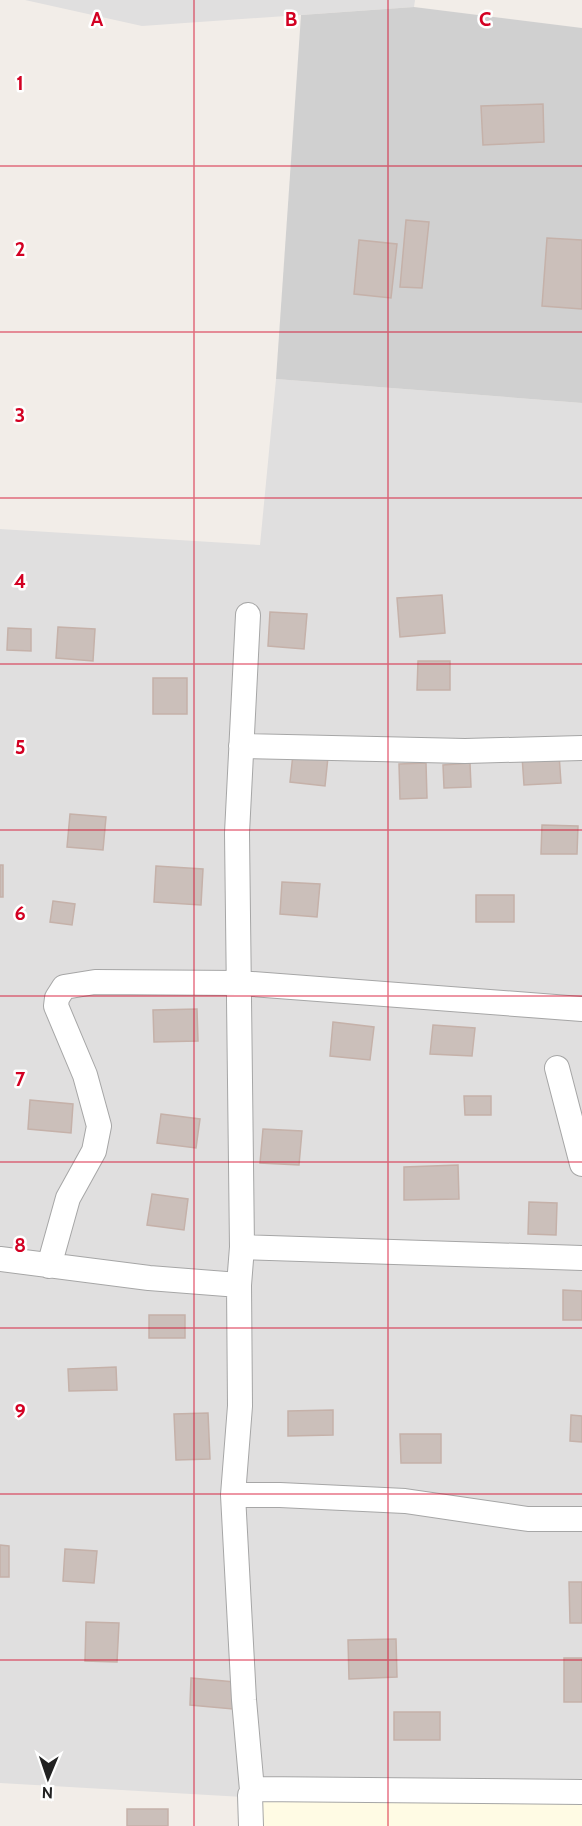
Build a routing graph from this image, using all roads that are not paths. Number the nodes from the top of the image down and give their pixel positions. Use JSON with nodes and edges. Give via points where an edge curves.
{"nodes":[{"id":1,"x":248,"y":615,"type":"dead end"},
{"id":2,"x":241,"y":746,"type":"junction"},
{"id":3,"x":582,"y":748,"type":"edge"},
{"id":4,"x":239,"y":983,"type":"junction"},
{"id":5,"x":582,"y":1009,"type":"edge"},
{"id":6,"x":557,"y":1068,"type":"dead end"},
{"id":7,"x":582,"y":1164,"type":"edge"},
{"id":8,"x":242,"y":1248,"type":"junction"},
{"id":9,"x":582,"y":1258,"type":"edge"},
{"id":10,"x":0,"y":1259,"type":"edge"},
{"id":11,"x":49,"y":1266,"type":"junction"},
{"id":12,"x":239,"y":1285,"type":"junction"},
{"id":13,"x":233,"y":1495,"type":"junction"},
{"id":14,"x":582,"y":1519,"type":"edge"},
{"id":15,"x":252,"y":1790,"type":"junction"},
{"id":16,"x":582,"y":1792,"type":"edge"},
{"id":17,"x":251,"y":1826,"type":"edge"}],
"edges":[{"from":1,"to":2,"type":"street"},
{"from":2,"to":3,"type":"street","via":[[465,751]]},
{"from":2,"to":4,"type":"street","via":[[237,833]]},
{"from":4,"to":5,"type":"street"},
{"from":4,"to":8,"type":"street"},
{"from":4,"to":11,"type":"street","via":[[94,982],[64,987],[60,992],[56,1006],[98,1115],[99,1136],[68,1198]]},
{"from":6,"to":7,"type":"street"},
{"from":8,"to":9,"type":"street"},
{"from":8,"to":12,"type":"street"},
{"from":10,"to":11,"type":"street"},
{"from":11,"to":12,"type":"street"},
{"from":12,"to":13,"type":"street","via":[[240,1406]]},
{"from":13,"to":14,"type":"street","via":[[405,1501],[528,1519]]},
{"from":13,"to":15,"type":"street"},
{"from":15,"to":16,"type":"street"},
{"from":15,"to":17,"type":"street"}]}
